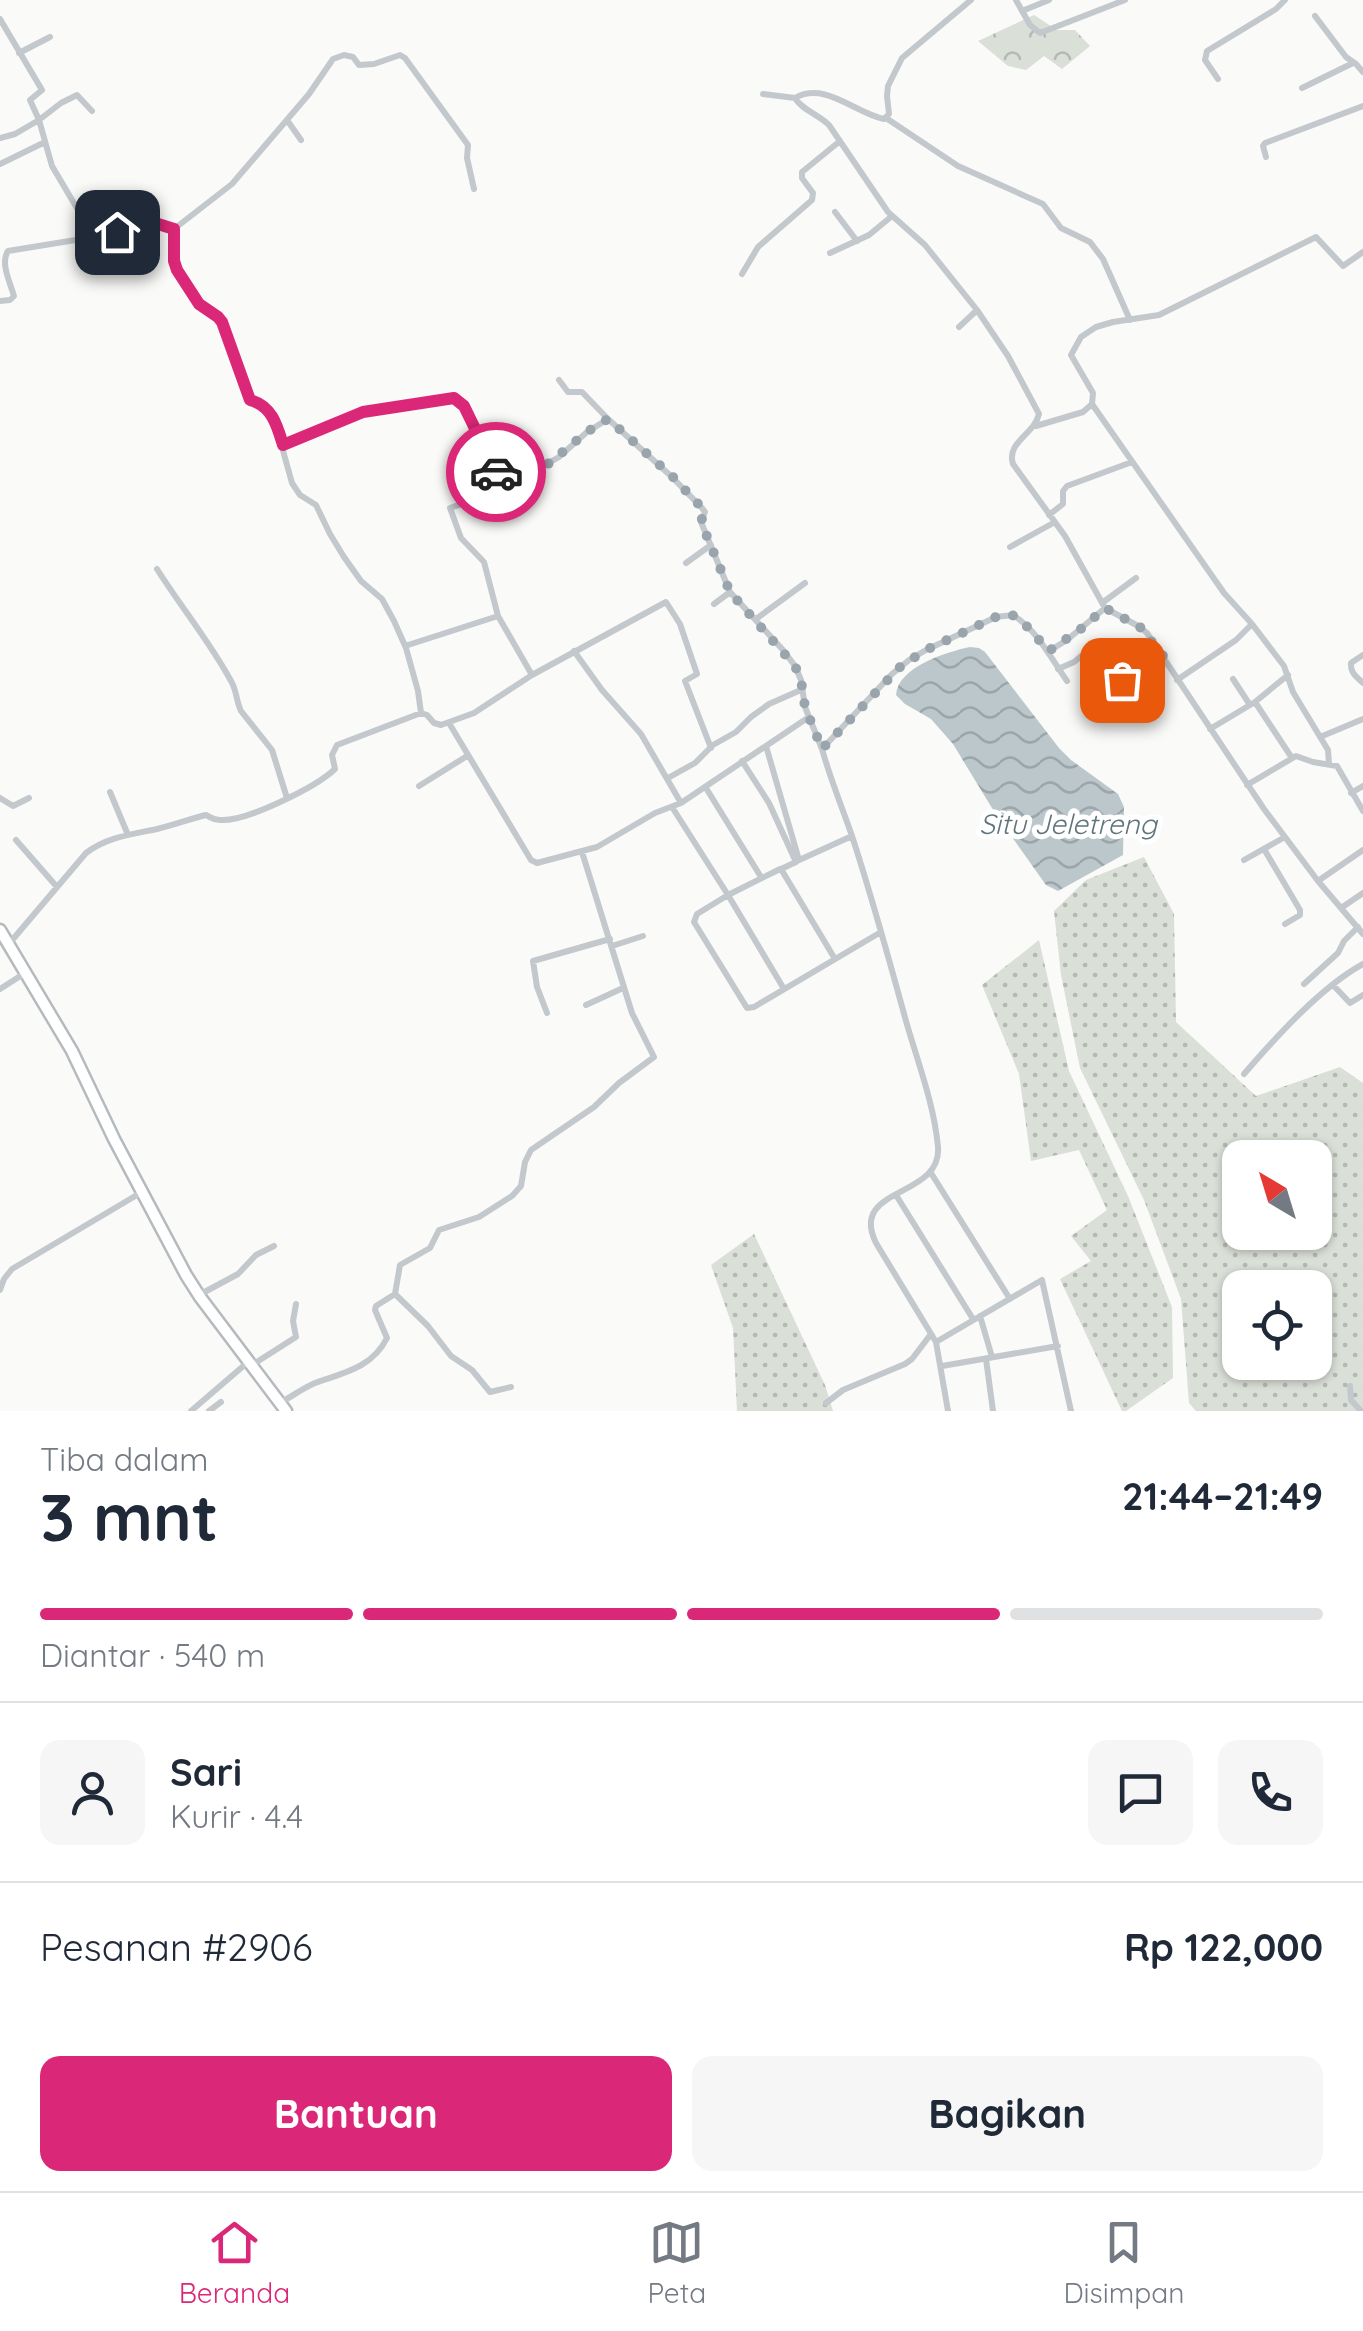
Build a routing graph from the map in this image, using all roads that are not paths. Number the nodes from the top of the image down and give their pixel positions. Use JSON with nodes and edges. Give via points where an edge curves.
{"nodes":[{"id":1,"x":970,"y":0,"type":"edge"},
{"id":2,"x":1016,"y":0,"type":"edge"},
{"id":3,"x":1050,"y":0,"type":"edge"},
{"id":4,"x":1125,"y":0,"type":"edge"},
{"id":5,"x":1285,"y":0,"type":"edge"},
{"id":6,"x":1022,"y":11,"type":"junction"},
{"id":7,"x":1315,"y":16,"type":"dead end"},
{"id":8,"x":0,"y":19,"type":"edge"},
{"id":9,"x":50,"y":37,"type":"dead end"},
{"id":10,"x":19,"y":53,"type":"junction"},
{"id":11,"x":1354,"y":62,"type":"junction"},
{"id":12,"x":1363,"y":72,"type":"edge"},
{"id":13,"x":1218,"y":79,"type":"dead end"},
{"id":14,"x":1302,"y":88,"type":"dead end"},
{"id":15,"x":763,"y":94,"type":"dead end"},
{"id":16,"x":795,"y":98,"type":"junction"},
{"id":17,"x":1363,"y":106,"type":"edge"},
{"id":18,"x":92,"y":111,"type":"dead end"},
{"id":19,"x":886,"y":118,"type":"junction"},
{"id":20,"x":39,"y":120,"type":"junction"},
{"id":21,"x":287,"y":120,"type":"junction"},
{"id":22,"x":0,"y":138,"type":"edge"},
{"id":23,"x":301,"y":140,"type":"dead end"},
{"id":24,"x":840,"y":141,"type":"junction"},
{"id":25,"x":45,"y":142,"type":"junction"},
{"id":26,"x":1266,"y":157,"type":"dead end"},
{"id":27,"x":0,"y":164,"type":"edge"},
{"id":28,"x":474,"y":189,"type":"dead end"},
{"id":29,"x":835,"y":212,"type":"dead end"},
{"id":30,"x":892,"y":216,"type":"junction"},
{"id":31,"x":174,"y":229,"type":"junction"},
{"id":32,"x":94,"y":237,"type":"junction"},
{"id":33,"x":857,"y":241,"type":"junction"},
{"id":34,"x":1363,"y":252,"type":"edge"},
{"id":35,"x":830,"y":253,"type":"dead end"},
{"id":36,"x":742,"y":274,"type":"dead end"},
{"id":37,"x":0,"y":301,"type":"edge"},
{"id":38,"x":977,"y":310,"type":"junction"},
{"id":39,"x":1130,"y":320,"type":"junction"},
{"id":40,"x":959,"y":327,"type":"dead end"},
{"id":41,"x":559,"y":380,"type":"dead end"},
{"id":42,"x":1092,"y":404,"type":"junction"},
{"id":43,"x":608,"y":419,"type":"junction"},
{"id":44,"x":1035,"y":426,"type":"junction"},
{"id":45,"x":283,"y":445,"type":"junction"},
{"id":46,"x":1132,"y":462,"type":"junction"},
{"id":47,"x":503,"y":490,"type":"junction"},
{"id":48,"x":1052,"y":518,"type":"junction"},
{"id":49,"x":711,"y":545,"type":"junction"},
{"id":50,"x":1010,"y":547,"type":"dead end"},
{"id":51,"x":686,"y":563,"type":"dead end"},
{"id":52,"x":157,"y":569,"type":"dead end"},
{"id":53,"x":1136,"y":578,"type":"dead end"},
{"id":54,"x":805,"y":583,"type":"dead end"},
{"id":55,"x":730,"y":592,"type":"junction"},
{"id":56,"x":714,"y":604,"type":"dead end"},
{"id":57,"x":1103,"y":606,"type":"junction"},
{"id":58,"x":498,"y":616,"type":"junction"},
{"id":59,"x":756,"y":619,"type":"junction"},
{"id":60,"x":1252,"y":624,"type":"junction"},
{"id":61,"x":405,"y":646,"type":"junction"},
{"id":62,"x":1092,"y":648,"type":"dead end"},
{"id":63,"x":574,"y":651,"type":"junction"},
{"id":64,"x":1049,"y":651,"type":"junction"},
{"id":65,"x":1363,"y":654,"type":"edge"},
{"id":66,"x":1164,"y":657,"type":"junction"},
{"id":67,"x":1058,"y":669,"type":"junction"},
{"id":68,"x":1114,"y":670,"type":"dead end"},
{"id":69,"x":1288,"y":674,"type":"junction"},
{"id":70,"x":532,"y":675,"type":"junction"},
{"id":71,"x":1233,"y":678,"type":"dead end"},
{"id":72,"x":1176,"y":680,"type":"junction"},
{"id":73,"x":1067,"y":681,"type":"dead end"},
{"id":74,"x":1363,"y":683,"type":"edge"},
{"id":75,"x":803,"y":689,"type":"junction"},
{"id":76,"x":1252,"y":703,"type":"junction"},
{"id":77,"x":421,"y":713,"type":"junction"},
{"id":78,"x":809,"y":717,"type":"junction"},
{"id":79,"x":1363,"y":718,"type":"edge"},
{"id":80,"x":449,"y":723,"type":"junction"},
{"id":81,"x":1210,"y":729,"type":"junction"},
{"id":82,"x":1320,"y":737,"type":"junction"},
{"id":83,"x":766,"y":746,"type":"junction"},
{"id":84,"x":711,"y":748,"type":"junction"},
{"id":85,"x":822,"y":749,"type":"junction"},
{"id":86,"x":467,"y":756,"type":"junction"},
{"id":87,"x":1292,"y":758,"type":"junction"},
{"id":88,"x":742,"y":761,"type":"junction"},
{"id":89,"x":1328,"y":764,"type":"junction"},
{"id":90,"x":668,"y":778,"type":"junction"},
{"id":91,"x":1247,"y":785,"type":"junction"},
{"id":92,"x":420,"y":786,"type":"dead end"},
{"id":93,"x":1363,"y":786,"type":"edge"},
{"id":94,"x":706,"y":788,"type":"junction"},
{"id":95,"x":110,"y":792,"type":"dead end"},
{"id":96,"x":1351,"y":793,"type":"junction"},
{"id":97,"x":0,"y":798,"type":"edge"},
{"id":98,"x":29,"y":798,"type":"dead end"},
{"id":99,"x":287,"y":798,"type":"junction"},
{"id":100,"x":681,"y":803,"type":"junction"},
{"id":101,"x":672,"y":807,"type":"junction"},
{"id":102,"x":1363,"y":811,"type":"edge"},
{"id":103,"x":128,"y":835,"type":"junction"},
{"id":104,"x":852,"y":836,"type":"junction"},
{"id":105,"x":1285,"y":836,"type":"junction"},
{"id":106,"x":16,"y":840,"type":"dead end"},
{"id":107,"x":1264,"y":849,"type":"junction"},
{"id":108,"x":1363,"y":850,"type":"edge"},
{"id":109,"x":582,"y":852,"type":"junction"},
{"id":110,"x":1244,"y":860,"type":"dead end"},
{"id":111,"x":798,"y":861,"type":"junction"},
{"id":112,"x":780,"y":869,"type":"junction"},
{"id":113,"x":761,"y":877,"type":"junction"},
{"id":114,"x":1318,"y":881,"type":"junction"},
{"id":115,"x":57,"y":887,"type":"junction"},
{"id":116,"x":1363,"y":893,"type":"edge"},
{"id":117,"x":728,"y":895,"type":"junction"},
{"id":118,"x":1342,"y":908,"type":"junction"},
{"id":119,"x":1285,"y":924,"type":"dead end"},
{"id":120,"x":1358,"y":926,"type":"junction"},
{"id":121,"x":0,"y":930,"type":"edge"},
{"id":122,"x":880,"y":932,"type":"junction"},
{"id":123,"x":1363,"y":934,"type":"edge"},
{"id":124,"x":643,"y":936,"type":"dead end"},
{"id":125,"x":611,"y":942,"type":"junction"},
{"id":126,"x":8,"y":945,"type":"junction"},
{"id":127,"x":836,"y":958,"type":"junction"},
{"id":128,"x":1363,"y":964,"type":"edge"},
{"id":129,"x":24,"y":973,"type":"junction"},
{"id":130,"x":1304,"y":984,"type":"dead end"},
{"id":131,"x":1333,"y":986,"type":"junction"},
{"id":132,"x":624,"y":988,"type":"junction"},
{"id":133,"x":0,"y":989,"type":"edge"},
{"id":134,"x":784,"y":989,"type":"junction"},
{"id":135,"x":1363,"y":995,"type":"edge"},
{"id":136,"x":586,"y":1004,"type":"dead end"},
{"id":137,"x":546,"y":1013,"type":"dead end"},
{"id":138,"x":1244,"y":1074,"type":"dead end"},
{"id":139,"x":931,"y":1173,"type":"junction"},
{"id":140,"x":142,"y":1192,"type":"junction"},
{"id":141,"x":896,"y":1195,"type":"junction"},
{"id":142,"x":274,"y":1246,"type":"dead end"},
{"id":143,"x":0,"y":1290,"type":"edge"},
{"id":144,"x":396,"y":1294,"type":"junction"},
{"id":145,"x":198,"y":1295,"type":"junction"},
{"id":146,"x":1010,"y":1298,"type":"junction"},
{"id":147,"x":296,"y":1304,"type":"dead end"},
{"id":148,"x":976,"y":1318,"type":"junction"},
{"id":149,"x":931,"y":1334,"type":"junction"},
{"id":150,"x":936,"y":1342,"type":"junction"},
{"id":151,"x":1058,"y":1346,"type":"junction"},
{"id":152,"x":989,"y":1358,"type":"junction"},
{"id":153,"x":250,"y":1363,"type":"junction"},
{"id":154,"x":942,"y":1366,"type":"junction"},
{"id":155,"x":1350,"y":1386,"type":"dead end"},
{"id":156,"x":511,"y":1387,"type":"dead end"},
{"id":157,"x":221,"y":1402,"type":"dead end"},
{"id":158,"x":826,"y":1404,"type":"dead end"},
{"id":159,"x":283,"y":1407,"type":"edge"},
{"id":160,"x":191,"y":1411,"type":"edge"},
{"id":161,"x":209,"y":1411,"type":"edge"},
{"id":162,"x":948,"y":1411,"type":"edge"},
{"id":163,"x":992,"y":1411,"type":"edge"},
{"id":164,"x":1071,"y":1411,"type":"edge"},
{"id":165,"x":1361,"y":1411,"type":"edge"}],
"edges":[{"from":1,"to":19,"type":"street","via":[[902,58],[888,86]]},
{"from":2,"to":6,"type":"street"},
{"from":3,"to":6,"type":"street"},
{"from":4,"to":6,"type":"street","via":[[1040,33]]},
{"from":5,"to":13,"type":"street","via":[[1207,51],[1205,60]]},
{"from":7,"to":11,"type":"street"},
{"from":8,"to":10,"type":"street"},
{"from":9,"to":10,"type":"street"},
{"from":10,"to":20,"type":"street","via":[[41,87],[30,100]]},
{"from":11,"to":12,"type":"street"},
{"from":11,"to":14,"type":"street"},
{"from":15,"to":16,"type":"street"},
{"from":16,"to":19,"type":"street","via":[[825,94]]},
{"from":16,"to":24,"type":"street"},
{"from":17,"to":26,"type":"street","via":[[1265,142]]},
{"from":18,"to":20,"type":"street","via":[[78,95]]},
{"from":19,"to":39,"type":"street","via":[[958,166],[1042,204],[1061,228],[1090,242]]},
{"from":20,"to":22,"type":"street"},
{"from":20,"to":25,"type":"street"},
{"from":21,"to":23,"type":"street"},
{"from":21,"to":28,"type":"street","via":[[333,58],[344,55],[366,65],[400,56],[468,145]]},
{"from":21,"to":31,"type":"street","via":[[232,184]]},
{"from":24,"to":30,"type":"street"},
{"from":24,"to":36,"type":"street","via":[[801,175],[812,200],[758,248]]},
{"from":25,"to":27,"type":"street"},
{"from":25,"to":32,"type":"street"},
{"from":29,"to":33,"type":"street"},
{"from":30,"to":33,"type":"street"},
{"from":30,"to":38,"type":"street","via":[[925,245]]},
{"from":31,"to":32,"type":"street","via":[[155,223]]},
{"from":31,"to":45,"type":"street","via":[[177,270],[199,304],[222,322],[250,400],[268,411]]},
{"from":32,"to":37,"type":"street","via":[[8,250],[14,296]]},
{"from":33,"to":35,"type":"street"},
{"from":34,"to":39,"type":"street","via":[[1342,266],[1316,237],[1172,308]]},
{"from":38,"to":40,"type":"street"},
{"from":38,"to":44,"type":"street","via":[[1037,409]]},
{"from":39,"to":42,"type":"street","via":[[1096,327],[1072,354],[1093,393]]},
{"from":41,"to":43,"type":"street"},
{"from":42,"to":44,"type":"street"},
{"from":42,"to":46,"type":"street"},
{"from":43,"to":47,"type":"street"},
{"from":43,"to":49,"type":"street","via":[[702,508]]},
{"from":44,"to":48,"type":"street","via":[[1010,458]]},
{"from":45,"to":47,"type":"street","via":[[363,412],[454,398],[464,406]]},
{"from":45,"to":61,"type":"street","via":[[292,483],[316,505],[360,580],[388,609]]},
{"from":46,"to":48,"type":"street","via":[[1067,486]]},
{"from":46,"to":60,"type":"street"},
{"from":47,"to":58,"type":"street","via":[[450,508],[461,538],[484,562]]},
{"from":48,"to":50,"type":"street"},
{"from":48,"to":57,"type":"street"},
{"from":49,"to":51,"type":"street"},
{"from":49,"to":55,"type":"street"},
{"from":52,"to":99,"type":"street","via":[[224,668],[241,711],[272,750]]},
{"from":53,"to":57,"type":"street"},
{"from":54,"to":59,"type":"street"},
{"from":55,"to":56,"type":"street"},
{"from":55,"to":59,"type":"street"},
{"from":57,"to":64,"type":"street"},
{"from":57,"to":66,"type":"street","via":[[1140,627]]},
{"from":58,"to":61,"type":"street"},
{"from":58,"to":70,"type":"street"},
{"from":59,"to":75,"type":"street","via":[[795,666]]},
{"from":60,"to":69,"type":"street"},
{"from":60,"to":72,"type":"street"},
{"from":61,"to":77,"type":"street"},
{"from":62,"to":67,"type":"street"},
{"from":63,"to":70,"type":"street"},
{"from":63,"to":84,"type":"street","via":[[666,602],[697,674],[685,680]]},
{"from":63,"to":90,"type":"street","via":[[642,734]]},
{"from":64,"to":67,"type":"street"},
{"from":64,"to":85,"type":"street","via":[[1021,620],[996,617],[901,666]]},
{"from":65,"to":74,"type":"street","via":[[1350,668]]},
{"from":66,"to":68,"type":"street","via":[[1129,689]]},
{"from":66,"to":72,"type":"street"},
{"from":67,"to":73,"type":"street"},
{"from":69,"to":76,"type":"street"},
{"from":69,"to":82,"type":"street"},
{"from":70,"to":80,"type":"street"},
{"from":71,"to":76,"type":"street"},
{"from":72,"to":81,"type":"street"},
{"from":75,"to":78,"type":"street"},
{"from":75,"to":84,"type":"street","via":[[768,704]]},
{"from":76,"to":81,"type":"street"},
{"from":76,"to":87,"type":"street"},
{"from":77,"to":80,"type":"street","via":[[437,725]]},
{"from":77,"to":99,"type":"street","via":[[337,745],[334,772]]},
{"from":78,"to":83,"type":"street"},
{"from":78,"to":85,"type":"street"},
{"from":79,"to":82,"type":"street"},
{"from":80,"to":86,"type":"street"},
{"from":81,"to":91,"type":"street"},
{"from":82,"to":89,"type":"street"},
{"from":83,"to":88,"type":"street"},
{"from":83,"to":111,"type":"street"},
{"from":84,"to":90,"type":"street"},
{"from":85,"to":104,"type":"street"},
{"from":86,"to":92,"type":"street"},
{"from":86,"to":109,"type":"street","via":[[531,860]]},
{"from":87,"to":89,"type":"street"},
{"from":87,"to":91,"type":"street"},
{"from":88,"to":94,"type":"street"},
{"from":88,"to":111,"type":"street"},
{"from":89,"to":96,"type":"street","via":[[1339,768]]},
{"from":90,"to":100,"type":"street"},
{"from":91,"to":105,"type":"street"},
{"from":93,"to":96,"type":"street"},
{"from":94,"to":100,"type":"street"},
{"from":94,"to":113,"type":"street"},
{"from":95,"to":103,"type":"street"},
{"from":96,"to":102,"type":"street"},
{"from":97,"to":98,"type":"street","via":[[13,806]]},
{"from":99,"to":103,"type":"street","via":[[235,818],[206,814]]},
{"from":100,"to":101,"type":"street"},
{"from":101,"to":109,"type":"street"},
{"from":101,"to":117,"type":"street"},
{"from":103,"to":115,"type":"street","via":[[90,850]]},
{"from":104,"to":111,"type":"street"},
{"from":104,"to":122,"type":"street"},
{"from":105,"to":107,"type":"street"},
{"from":105,"to":114,"type":"street"},
{"from":106,"to":115,"type":"street"},
{"from":107,"to":110,"type":"street"},
{"from":107,"to":119,"type":"street","via":[[1300,910]]},
{"from":108,"to":114,"type":"street"},
{"from":109,"to":125,"type":"street"},
{"from":111,"to":112,"type":"street"},
{"from":112,"to":113,"type":"street"},
{"from":112,"to":127,"type":"street"},
{"from":113,"to":117,"type":"street"},
{"from":114,"to":118,"type":"street"},
{"from":115,"to":126,"type":"street"},
{"from":116,"to":118,"type":"street"},
{"from":117,"to":134,"type":"street"},
{"from":117,"to":134,"type":"street","via":[[697,914],[695,926],[747,1008]]},
{"from":118,"to":120,"type":"street"},
{"from":120,"to":123,"type":"street"},
{"from":120,"to":130,"type":"street"},
{"from":121,"to":126,"type":"main road"},
{"from":122,"to":127,"type":"street"},
{"from":122,"to":139,"type":"street","via":[[935,1124],[938,1157]]},
{"from":124,"to":125,"type":"street"},
{"from":125,"to":132,"type":"street"},
{"from":125,"to":137,"type":"street","via":[[533,961]]},
{"from":126,"to":129,"type":"main road"},
{"from":127,"to":134,"type":"street"},
{"from":128,"to":131,"type":"street"},
{"from":129,"to":133,"type":"street"},
{"from":129,"to":140,"type":"main road","via":[[72,1051]]},
{"from":131,"to":135,"type":"street","via":[[1350,1003]]},
{"from":131,"to":138,"type":"street"},
{"from":132,"to":136,"type":"street"},
{"from":132,"to":144,"type":"street","via":[[652,1059],[531,1150],[512,1196],[479,1217],[439,1230],[430,1248],[402,1262]]},
{"from":139,"to":141,"type":"street"},
{"from":139,"to":146,"type":"street"},
{"from":140,"to":143,"type":"street","via":[[12,1270]]},
{"from":140,"to":145,"type":"main road"},
{"from":141,"to":148,"type":"street"},
{"from":141,"to":149,"type":"street","via":[[874,1209],[871,1228]]},
{"from":142,"to":145,"type":"street"},
{"from":144,"to":156,"type":"street","via":[[490,1392]]},
{"from":144,"to":159,"type":"street","via":[[376,1306],[387,1338],[382,1347],[353,1371],[315,1384]]},
{"from":145,"to":153,"type":"main road"},
{"from":146,"to":148,"type":"street"},
{"from":146,"to":151,"type":"street","via":[[1042,1280]]},
{"from":147,"to":153,"type":"street","via":[[296,1337]]},
{"from":148,"to":150,"type":"street"},
{"from":148,"to":152,"type":"street"},
{"from":149,"to":150,"type":"street"},
{"from":149,"to":158,"type":"street","via":[[905,1364]]},
{"from":150,"to":154,"type":"street"},
{"from":151,"to":152,"type":"street"},
{"from":151,"to":164,"type":"street"},
{"from":152,"to":154,"type":"street"},
{"from":152,"to":163,"type":"street"},
{"from":153,"to":159,"type":"main road"},
{"from":153,"to":160,"type":"street"},
{"from":154,"to":162,"type":"street"},
{"from":155,"to":165,"type":"street"},
{"from":157,"to":161,"type":"street"}]}
